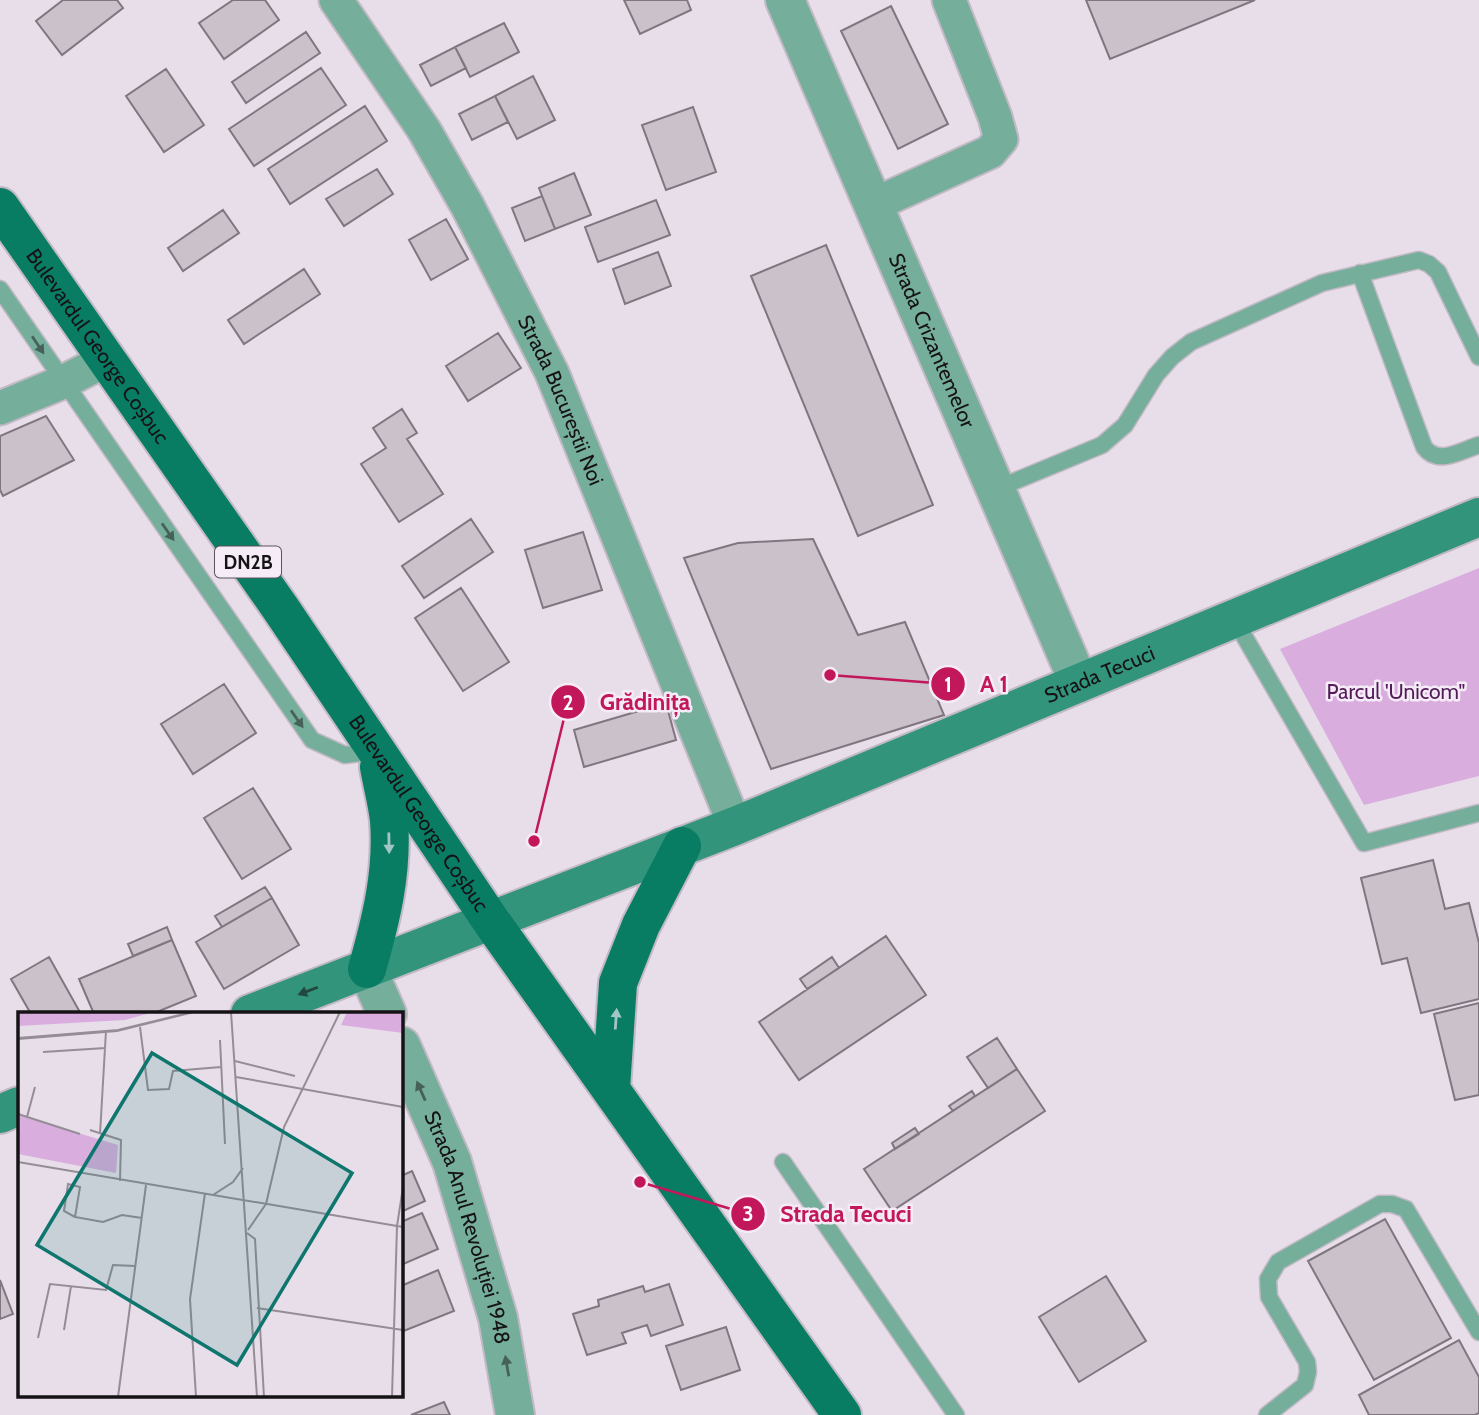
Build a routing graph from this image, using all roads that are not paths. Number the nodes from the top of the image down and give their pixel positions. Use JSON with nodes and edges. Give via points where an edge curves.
{"nodes":[{"id":1,"x":336,"y":0,"type":"edge"},
{"id":2,"x":785,"y":0,"type":"edge"},
{"id":3,"x":949,"y":0,"type":"edge"},
{"id":4,"x":875,"y":204,"type":"junction"},
{"id":5,"x":0,"y":207,"type":"edge"},
{"id":6,"x":1360,"y":273,"type":"junction"},
{"id":7,"x":0,"y":289,"type":"edge"},
{"id":8,"x":1479,"y":357,"type":"edge"},
{"id":9,"x":106,"y":360,"type":"junction"},
{"id":10,"x":63,"y":382,"type":"junction"},
{"id":11,"x":0,"y":408,"type":"edge"},
{"id":12,"x":1479,"y":444,"type":"edge"},
{"id":13,"x":996,"y":489,"type":"junction"},
{"id":14,"x":1479,"y":517,"type":"edge"},
{"id":15,"x":1233,"y":617,"type":"junction"},
{"id":16,"x":1079,"y":683,"type":"junction"},
{"id":17,"x":376,"y":751,"type":"junction"},
{"id":18,"x":1479,"y":813,"type":"edge"},
{"id":19,"x":735,"y":826,"type":"junction"},
{"id":20,"x":682,"y":846,"type":"junction"},
{"id":21,"x":491,"y":921,"type":"junction"},
{"id":22,"x":367,"y":969,"type":"junction"},
{"id":23,"x":255,"y":1012,"type":"edge"},
{"id":24,"x":386,"y":1012,"type":"edge"},
{"id":25,"x":402,"y":1048,"type":"edge"},
{"id":26,"x":611,"y":1088,"type":"junction"},
{"id":27,"x":18,"y":1106,"type":"edge"},
{"id":28,"x":0,"y":1114,"type":"edge"},
{"id":29,"x":783,"y":1162,"type":"dead end"},
{"id":30,"x":1479,"y":1332,"type":"edge"},
{"id":31,"x":515,"y":1415,"type":"edge"},
{"id":32,"x":842,"y":1415,"type":"edge"},
{"id":33,"x":956,"y":1415,"type":"edge"},
{"id":34,"x":1267,"y":1415,"type":"edge"}],
"edges":[{"from":1,"to":19,"type":"street","name":"Strada Bucureștii Noi","via":[[430,141],[552,373]]},
{"from":2,"to":4,"type":"street","name":"Strada Crizantemelor"},
{"from":3,"to":4,"type":"street","via":[[1001,139],[990,152]]},
{"from":4,"to":13,"type":"street","name":"Strada Crizantemelor"},
{"from":5,"to":9,"type":"main road","name":"Bulevardul George Coșbuc","number":"DN2B"},
{"from":6,"to":8,"type":"lane","via":[[1419,260],[1429,264],[1438,272]]},
{"from":6,"to":12,"type":"lane","via":[[1424,447],[1441,458]]},
{"from":6,"to":13,"type":"lane","via":[[1321,283],[1191,342],[1156,375],[1114,437]]},
{"from":7,"to":10,"type":"lane","one_way":true},
{"from":9,"to":10,"type":"street"},
{"from":9,"to":17,"type":"main road","name":"Bulevardul George Coșbuc","number":"DN2B"},
{"from":10,"to":11,"type":"street"},
{"from":10,"to":17,"type":"lane","one_way":true,"via":[[312,740],[345,755]]},
{"from":13,"to":16,"type":"street","name":"Strada Crizantemelor"},
{"from":14,"to":15,"type":"main road","name":"Strada Tecuci"},
{"from":15,"to":16,"type":"main road","name":"Strada Tecuci"},
{"from":15,"to":18,"type":"lane","via":[[1364,843]]},
{"from":16,"to":19,"type":"main road","name":"Strada Tecuci"},
{"from":17,"to":21,"type":"main road","name":"Bulevardul George Coșbuc","number":"DN2B"},
{"from":17,"to":22,"type":"main road","one_way":true,"via":[[389,819],[390,859],[387,893]]},
{"from":19,"to":20,"type":"main road","name":"Strada Tecuci"},
{"from":20,"to":21,"type":"main road","name":"Strada Tecuci"},
{"from":26,"to":20,"type":"main road","one_way":true,"via":[[618,983],[641,925]]},
{"from":21,"to":22,"type":"main road","name":"Strada Tecuci"},
{"from":21,"to":26,"type":"main road","name":"Bulevardul George Coșbuc","number":"DN2B"},
{"from":22,"to":23,"type":"main road","name":"Strada Tecuci","one_way":true},
{"from":22,"to":24,"type":"street"},
{"from":31,"to":25,"type":"street","name":"Strada Anul Revoluției 1948","one_way":true,"via":[[498,1318],[456,1175]]},
{"from":26,"to":32,"type":"main road","name":"Bulevardul George Coșbuc","number":"DN2B"},
{"from":27,"to":28,"type":"main road"},
{"from":29,"to":33,"type":"lane"},
{"from":30,"to":34,"type":"lane","via":[[1406,1209],[1380,1204],[1278,1262],[1268,1279],[1269,1297],[1307,1362],[1308,1372],[1306,1385]]}]}
